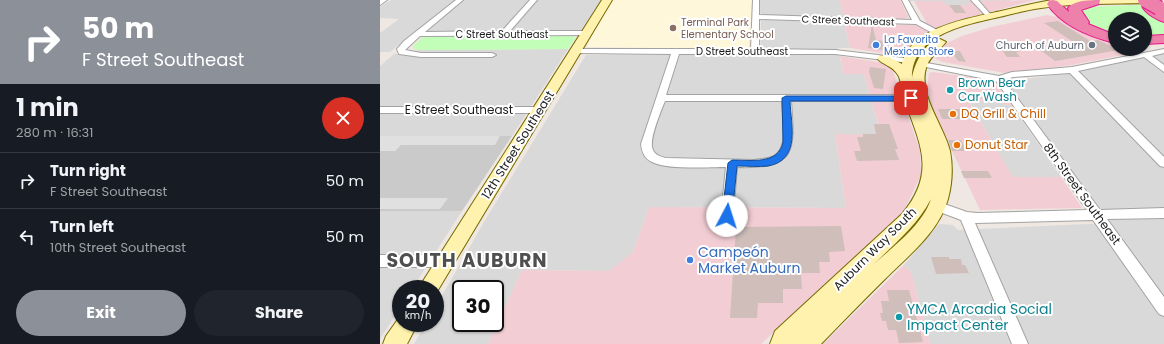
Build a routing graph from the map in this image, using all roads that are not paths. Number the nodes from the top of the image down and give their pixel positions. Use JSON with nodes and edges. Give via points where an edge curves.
{"nodes":[{"id":1,"x":384,"y":0,"type":"edge"},
{"id":2,"x":460,"y":0,"type":"edge"},
{"id":3,"x":534,"y":0,"type":"edge"},
{"id":4,"x":607,"y":0,"type":"edge"},
{"id":5,"x":756,"y":0,"type":"edge"},
{"id":6,"x":905,"y":0,"type":"edge"},
{"id":7,"x":974,"y":0,"type":"edge"},
{"id":8,"x":1137,"y":0,"type":"edge"},
{"id":9,"x":1095,"y":1,"type":"edge"},
{"id":10,"x":1051,"y":2,"type":"edge"},
{"id":11,"x":380,"y":3,"type":"edge"},
{"id":12,"x":1156,"y":6,"type":"edge"},
{"id":13,"x":1038,"y":11,"type":"junction"},
{"id":14,"x":989,"y":16,"type":"junction"},
{"id":15,"x":756,"y":17,"type":"junction"},
{"id":16,"x":1068,"y":18,"type":"junction"},
{"id":17,"x":917,"y":22,"type":"junction"},
{"id":18,"x":1083,"y":22,"type":"junction"},
{"id":19,"x":587,"y":33,"type":"junction"},
{"id":20,"x":1108,"y":33,"type":"edge"},
{"id":21,"x":418,"y":34,"type":"junction"},
{"id":22,"x":504,"y":34,"type":"junction"},
{"id":23,"x":934,"y":34,"type":"junction"},
{"id":24,"x":1108,"y":37,"type":"edge"},
{"id":25,"x":1164,"y":38,"type":"edge"},
{"id":26,"x":1152,"y":39,"type":"edge"},
{"id":27,"x":1164,"y":44,"type":"edge"},
{"id":28,"x":1152,"y":47,"type":"edge"},
{"id":29,"x":1152,"y":50,"type":"edge"},
{"id":30,"x":576,"y":51,"type":"junction"},
{"id":31,"x":676,"y":51,"type":"junction"},
{"id":32,"x":755,"y":51,"type":"junction"},
{"id":33,"x":1164,"y":51,"type":"edge"},
{"id":34,"x":492,"y":55,"type":"dead end"},
{"id":35,"x":1121,"y":56,"type":"edge"},
{"id":36,"x":1152,"y":56,"type":"edge"},
{"id":37,"x":883,"y":58,"type":"joint"},
{"id":38,"x":1164,"y":69,"type":"edge"},
{"id":39,"x":1072,"y":70,"type":"junction"},
{"id":40,"x":911,"y":78,"type":"junction"},
{"id":41,"x":999,"y":79,"type":"junction"},
{"id":42,"x":660,"y":98,"type":"junction"},
{"id":43,"x":786,"y":98,"type":"junction"},
{"id":44,"x":380,"y":110,"type":"edge"},
{"id":45,"x":539,"y":110,"type":"junction"},
{"id":46,"x":1164,"y":162,"type":"edge"},
{"id":47,"x":732,"y":163,"type":"junction"},
{"id":48,"x":929,"y":203,"type":"junction"},
{"id":49,"x":1164,"y":213,"type":"edge"},
{"id":50,"x":1097,"y":214,"type":"junction"},
{"id":51,"x":727,"y":216,"type":"dead end"},
{"id":52,"x":966,"y":217,"type":"junction"},
{"id":53,"x":380,"y":261,"type":"edge"},
{"id":54,"x":445,"y":261,"type":"junction"},
{"id":55,"x":433,"y":280,"type":"edge"},
{"id":56,"x":1164,"y":309,"type":"edge"},
{"id":57,"x":401,"y":332,"type":"edge"},
{"id":58,"x":394,"y":344,"type":"edge"},
{"id":59,"x":781,"y":344,"type":"edge"},
{"id":60,"x":805,"y":344,"type":"edge"},
{"id":61,"x":1020,"y":344,"type":"edge"}],
"edges":[{"from":1,"to":11,"type":"street"},
{"from":2,"to":21,"type":"street"},
{"from":3,"to":22,"type":"street"},
{"from":4,"to":19,"type":"main road","name":"12th Street Southeast"},
{"from":5,"to":15,"type":"street"},
{"from":6,"to":17,"type":"street"},
{"from":7,"to":14,"type":"street"},
{"from":8,"to":12,"type":"highway"},
{"from":9,"to":10,"type":"main road"},
{"from":9,"to":12,"type":"main road"},
{"from":9,"to":18,"type":"highway","via":[[1074,8]]},
{"from":10,"to":13,"type":"main road"},
{"from":10,"to":14,"type":"main road"},
{"from":10,"to":16,"type":"highway"},
{"from":10,"to":18,"type":"highway"},
{"from":13,"to":16,"type":"highway"},
{"from":13,"to":40,"type":"main road","via":[[963,30],[940,42],[929,51]]},
{"from":14,"to":23,"type":"main road","via":[[954,25]]},
{"from":15,"to":17,"type":"street","name":"C Street Southeast"},
{"from":15,"to":32,"type":"street"},
{"from":16,"to":24,"type":"highway","via":[[1086,29]]},
{"from":17,"to":23,"type":"street","name":"C Street Southeast"},
{"from":18,"to":20,"type":"highway"},
{"from":19,"to":22,"type":"street","name":"C Street Southeast"},
{"from":19,"to":30,"type":"main road","name":"12th Street Southeast"},
{"from":21,"to":22,"type":"street","name":"C Street Southeast"},
{"from":21,"to":34,"type":"street","via":[[401,50],[407,54]]},
{"from":23,"to":40,"type":"main road","via":[[918,55]]},
{"from":25,"to":26,"type":"highway"},
{"from":27,"to":28,"type":"highway"},
{"from":29,"to":33,"type":"street"},
{"from":30,"to":31,"type":"street","name":"D Street Southeast"},
{"from":30,"to":45,"type":"main road","name":"12th Street Southeast"},
{"from":31,"to":32,"type":"street","name":"D Street Southeast"},
{"from":31,"to":42,"type":"street"},
{"from":32,"to":37,"type":"street","name":"D Street Southeast","via":[[844,53]]},
{"from":35,"to":39,"type":"street"},
{"from":36,"to":38,"type":"street"},
{"from":37,"to":40,"type":"main road","via":[[896,64]]},
{"from":39,"to":41,"type":"street","via":[[1012,75]]},
{"from":39,"to":46,"type":"street"},
{"from":40,"to":41,"type":"street","via":[[973,73]]},
{"from":40,"to":43,"type":"street"},
{"from":40,"to":48,"type":"main road","name":"Auburn Way South","via":[[930,154]]},
{"from":40,"to":48,"type":"main road","name":"Auburn Way South","via":[[919,71],[920,95],[944,163],[942,186]]},
{"from":41,"to":50,"type":"street","name":"8th Street Southeast"},
{"from":42,"to":43,"type":"street"},
{"from":42,"to":47,"type":"street","via":[[646,144],[647,152],[652,158],[666,162]]},
{"from":43,"to":47,"type":"street","via":[[788,145],[785,152],[772,161]]},
{"from":44,"to":45,"type":"street","name":"E Street Southeast"},
{"from":45,"to":54,"type":"main road","name":"12th Street Southeast"},
{"from":47,"to":51,"type":"street"},
{"from":48,"to":52,"type":"street"},
{"from":48,"to":59,"type":"main road","name":"Auburn Way South","via":[[908,219],[788,334]]},
{"from":48,"to":60,"type":"main road","name":"Auburn Way South","via":[[933,214],[923,228]]},
{"from":49,"to":50,"type":"street"},
{"from":50,"to":52,"type":"street"},
{"from":50,"to":56,"type":"street","name":"8th Street Southeast"},
{"from":52,"to":61,"type":"street"},
{"from":53,"to":54,"type":"street"},
{"from":54,"to":55,"type":"main road","name":"12th Street Southeast"},
{"from":57,"to":58,"type":"main road"}]}
